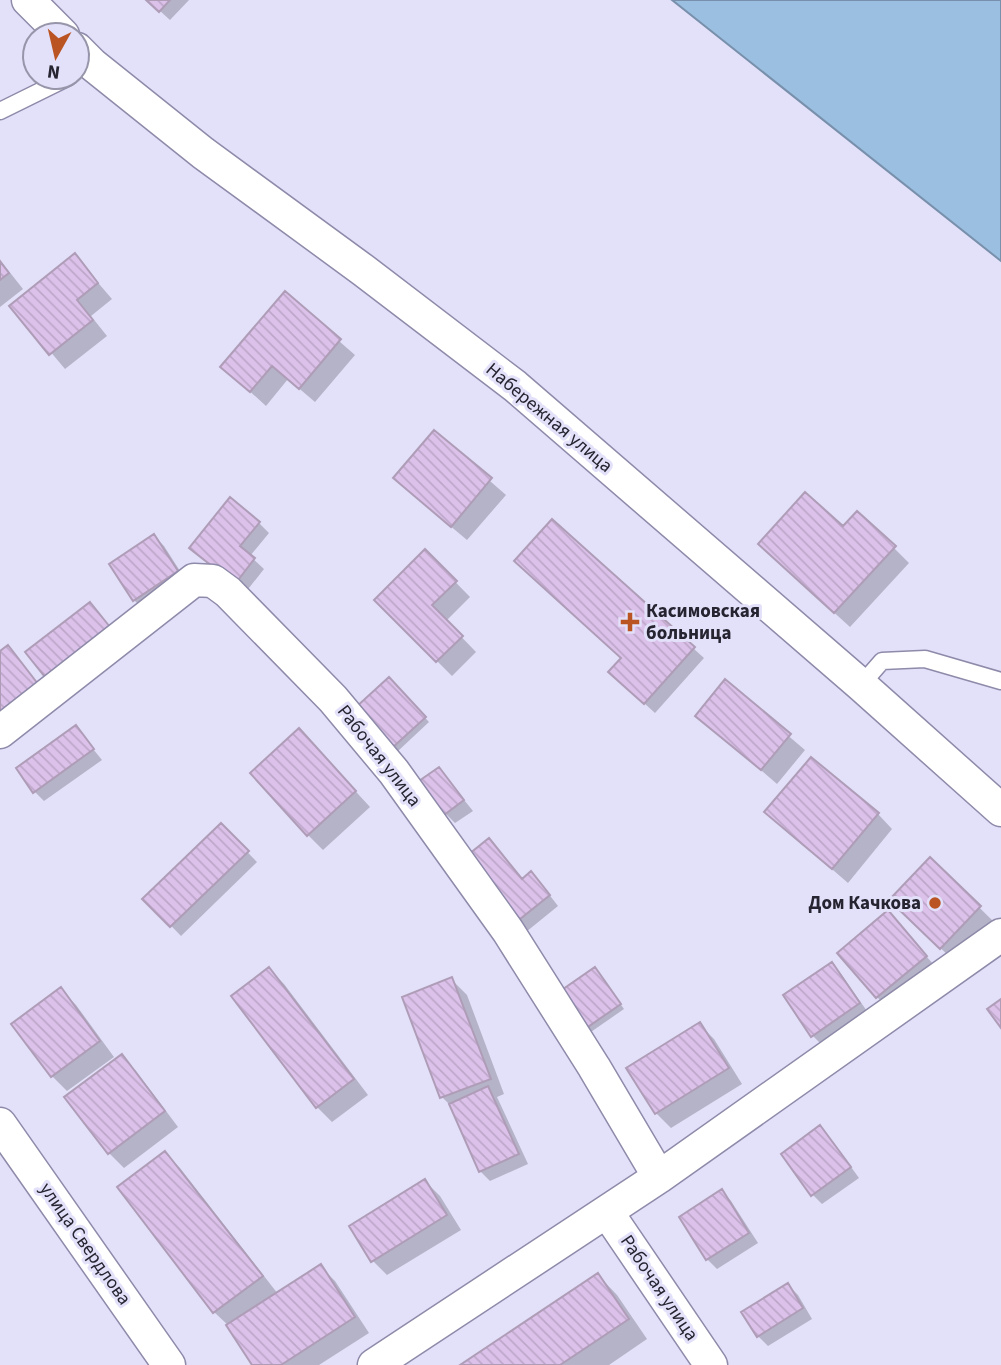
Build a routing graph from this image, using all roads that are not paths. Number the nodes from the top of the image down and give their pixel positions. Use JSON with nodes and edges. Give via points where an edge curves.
{"nodes":[{"id":1,"x":29,"y":0,"type":"edge"},
{"id":2,"x":49,"y":21,"type":"edge"},
{"id":3,"x":91,"y":74,"type":"edge"},
{"id":4,"x":35,"y":91,"type":"edge"},
{"id":5,"x":0,"y":111,"type":"edge"},
{"id":6,"x":1001,"y":681,"type":"edge"},
{"id":7,"x":861,"y":685,"type":"junction"},
{"id":8,"x":0,"y":732,"type":"edge"},
{"id":9,"x":1001,"y":810,"type":"edge"},
{"id":10,"x":1001,"y":935,"type":"edge"},
{"id":11,"x":0,"y":1124,"type":"edge"},
{"id":12,"x":659,"y":1177,"type":"junction"},
{"id":13,"x":607,"y":1212,"type":"junction"},
{"id":14,"x":169,"y":1365,"type":"edge"},
{"id":15,"x":374,"y":1365,"type":"edge"},
{"id":16,"x":711,"y":1365,"type":"edge"}],
"edges":[{"from":1,"to":2,"type":"street"},
{"from":3,"to":7,"type":"street","name":"Набережная улица","via":[[515,386]]},
{"from":4,"to":5,"type":"lane"},
{"from":6,"to":7,"type":"lane","via":[[925,659],[882,661]]},
{"from":7,"to":9,"type":"street","name":"Набережная улица"},
{"from":8,"to":12,"type":"street","name":"Рабочая улица","via":[[194,580],[213,581],[334,699],[394,772],[508,932]]},
{"from":10,"to":12,"type":"street"},
{"from":11,"to":14,"type":"street","name":"улица Свердлова"},
{"from":12,"to":13,"type":"street"},
{"from":13,"to":15,"type":"street"},
{"from":13,"to":16,"type":"street","name":"Рабочая улица"}]}
